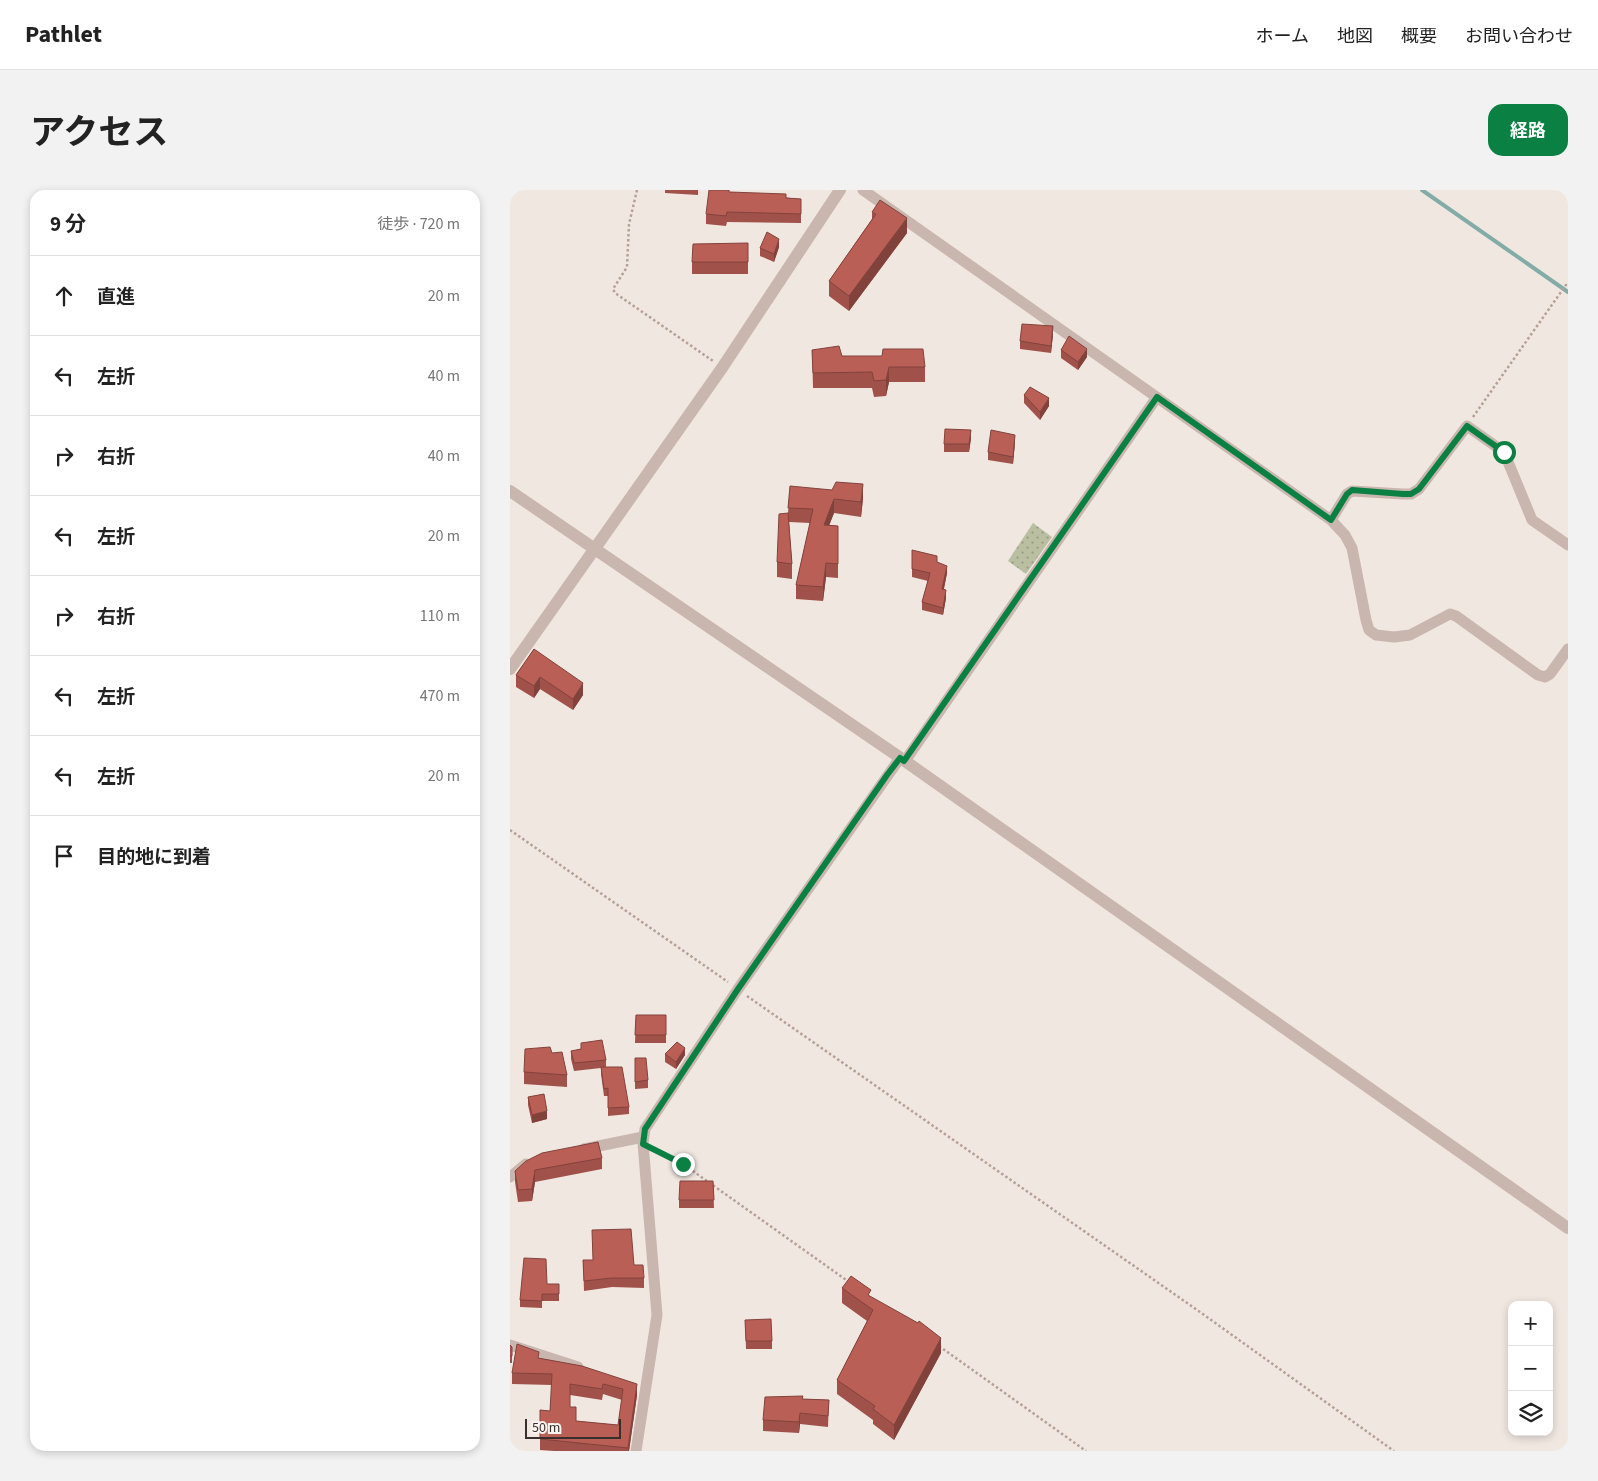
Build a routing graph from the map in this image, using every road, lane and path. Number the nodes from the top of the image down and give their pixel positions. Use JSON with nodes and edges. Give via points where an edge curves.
{"nodes":[{"id":1,"x":637,"y":190,"type":"edge"},
{"id":2,"x":840,"y":190,"type":"edge"},
{"id":3,"x":863,"y":190,"type":"edge"},
{"id":4,"x":1568,"y":282,"type":"edge"},
{"id":5,"x":722,"y":368,"type":"junction"},
{"id":6,"x":1157,"y":397,"type":"junction"},
{"id":7,"x":1467,"y":426,"type":"junction"},
{"id":8,"x":510,"y":491,"type":"edge"},
{"id":9,"x":1331,"y":520,"type":"junction"},
{"id":10,"x":1568,"y":545,"type":"edge"},
{"id":11,"x":595,"y":550,"type":"junction"},
{"id":12,"x":1568,"y":649,"type":"edge"},
{"id":13,"x":510,"y":669,"type":"edge"},
{"id":14,"x":896,"y":766,"type":"junction"},
{"id":15,"x":510,"y":830,"type":"edge"},
{"id":16,"x":738,"y":989,"type":"junction"},
{"id":17,"x":643,"y":1140,"type":"junction"},
{"id":18,"x":568,"y":1152,"type":"edge"},
{"id":19,"x":539,"y":1158,"type":"edge"},
{"id":20,"x":510,"y":1178,"type":"edge"},
{"id":21,"x":1568,"y":1228,"type":"edge"},
{"id":22,"x":852,"y":1285,"type":"edge"},
{"id":23,"x":933,"y":1342,"type":"edge"},
{"id":24,"x":510,"y":1345,"type":"edge"},
{"id":25,"x":592,"y":1372,"type":"edge"},
{"id":26,"x":636,"y":1451,"type":"edge"},
{"id":27,"x":1086,"y":1451,"type":"edge"},
{"id":28,"x":1394,"y":1451,"type":"edge"}],
"edges":[{"from":1,"to":5,"type":"path","via":[[629,224],[627,267],[613,289]]},
{"from":2,"to":5,"type":"street"},
{"from":3,"to":6,"type":"street"},
{"from":4,"to":7,"type":"path"},
{"from":5,"to":11,"type":"street"},
{"from":6,"to":9,"type":"street"},
{"from":6,"to":14,"type":"street"},
{"from":7,"to":9,"type":"street","via":[[1419,489],[1411,494],[1352,490]]},
{"from":7,"to":10,"type":"street","via":[[1504,452],[1529,516]]},
{"from":8,"to":11,"type":"street"},
{"from":9,"to":12,"type":"street","via":[[1352,548],[1366,620],[1369,630],[1376,635],[1410,636],[1450,614],[1545,677]]},
{"from":11,"to":13,"type":"street"},
{"from":11,"to":14,"type":"street"},
{"from":14,"to":16,"type":"street"},
{"from":14,"to":21,"type":"street"},
{"from":15,"to":16,"type":"path"},
{"from":16,"to":17,"type":"street","via":[[645,1129]]},
{"from":16,"to":28,"type":"path"},
{"from":17,"to":18,"type":"street"},
{"from":17,"to":22,"type":"path","via":[[683,1164]]},
{"from":17,"to":26,"type":"street","via":[[657,1315],[641,1388]]},
{"from":19,"to":20,"type":"street","via":[[522,1166]]},
{"from":23,"to":27,"type":"path"},
{"from":24,"to":25,"type":"street"}]}
